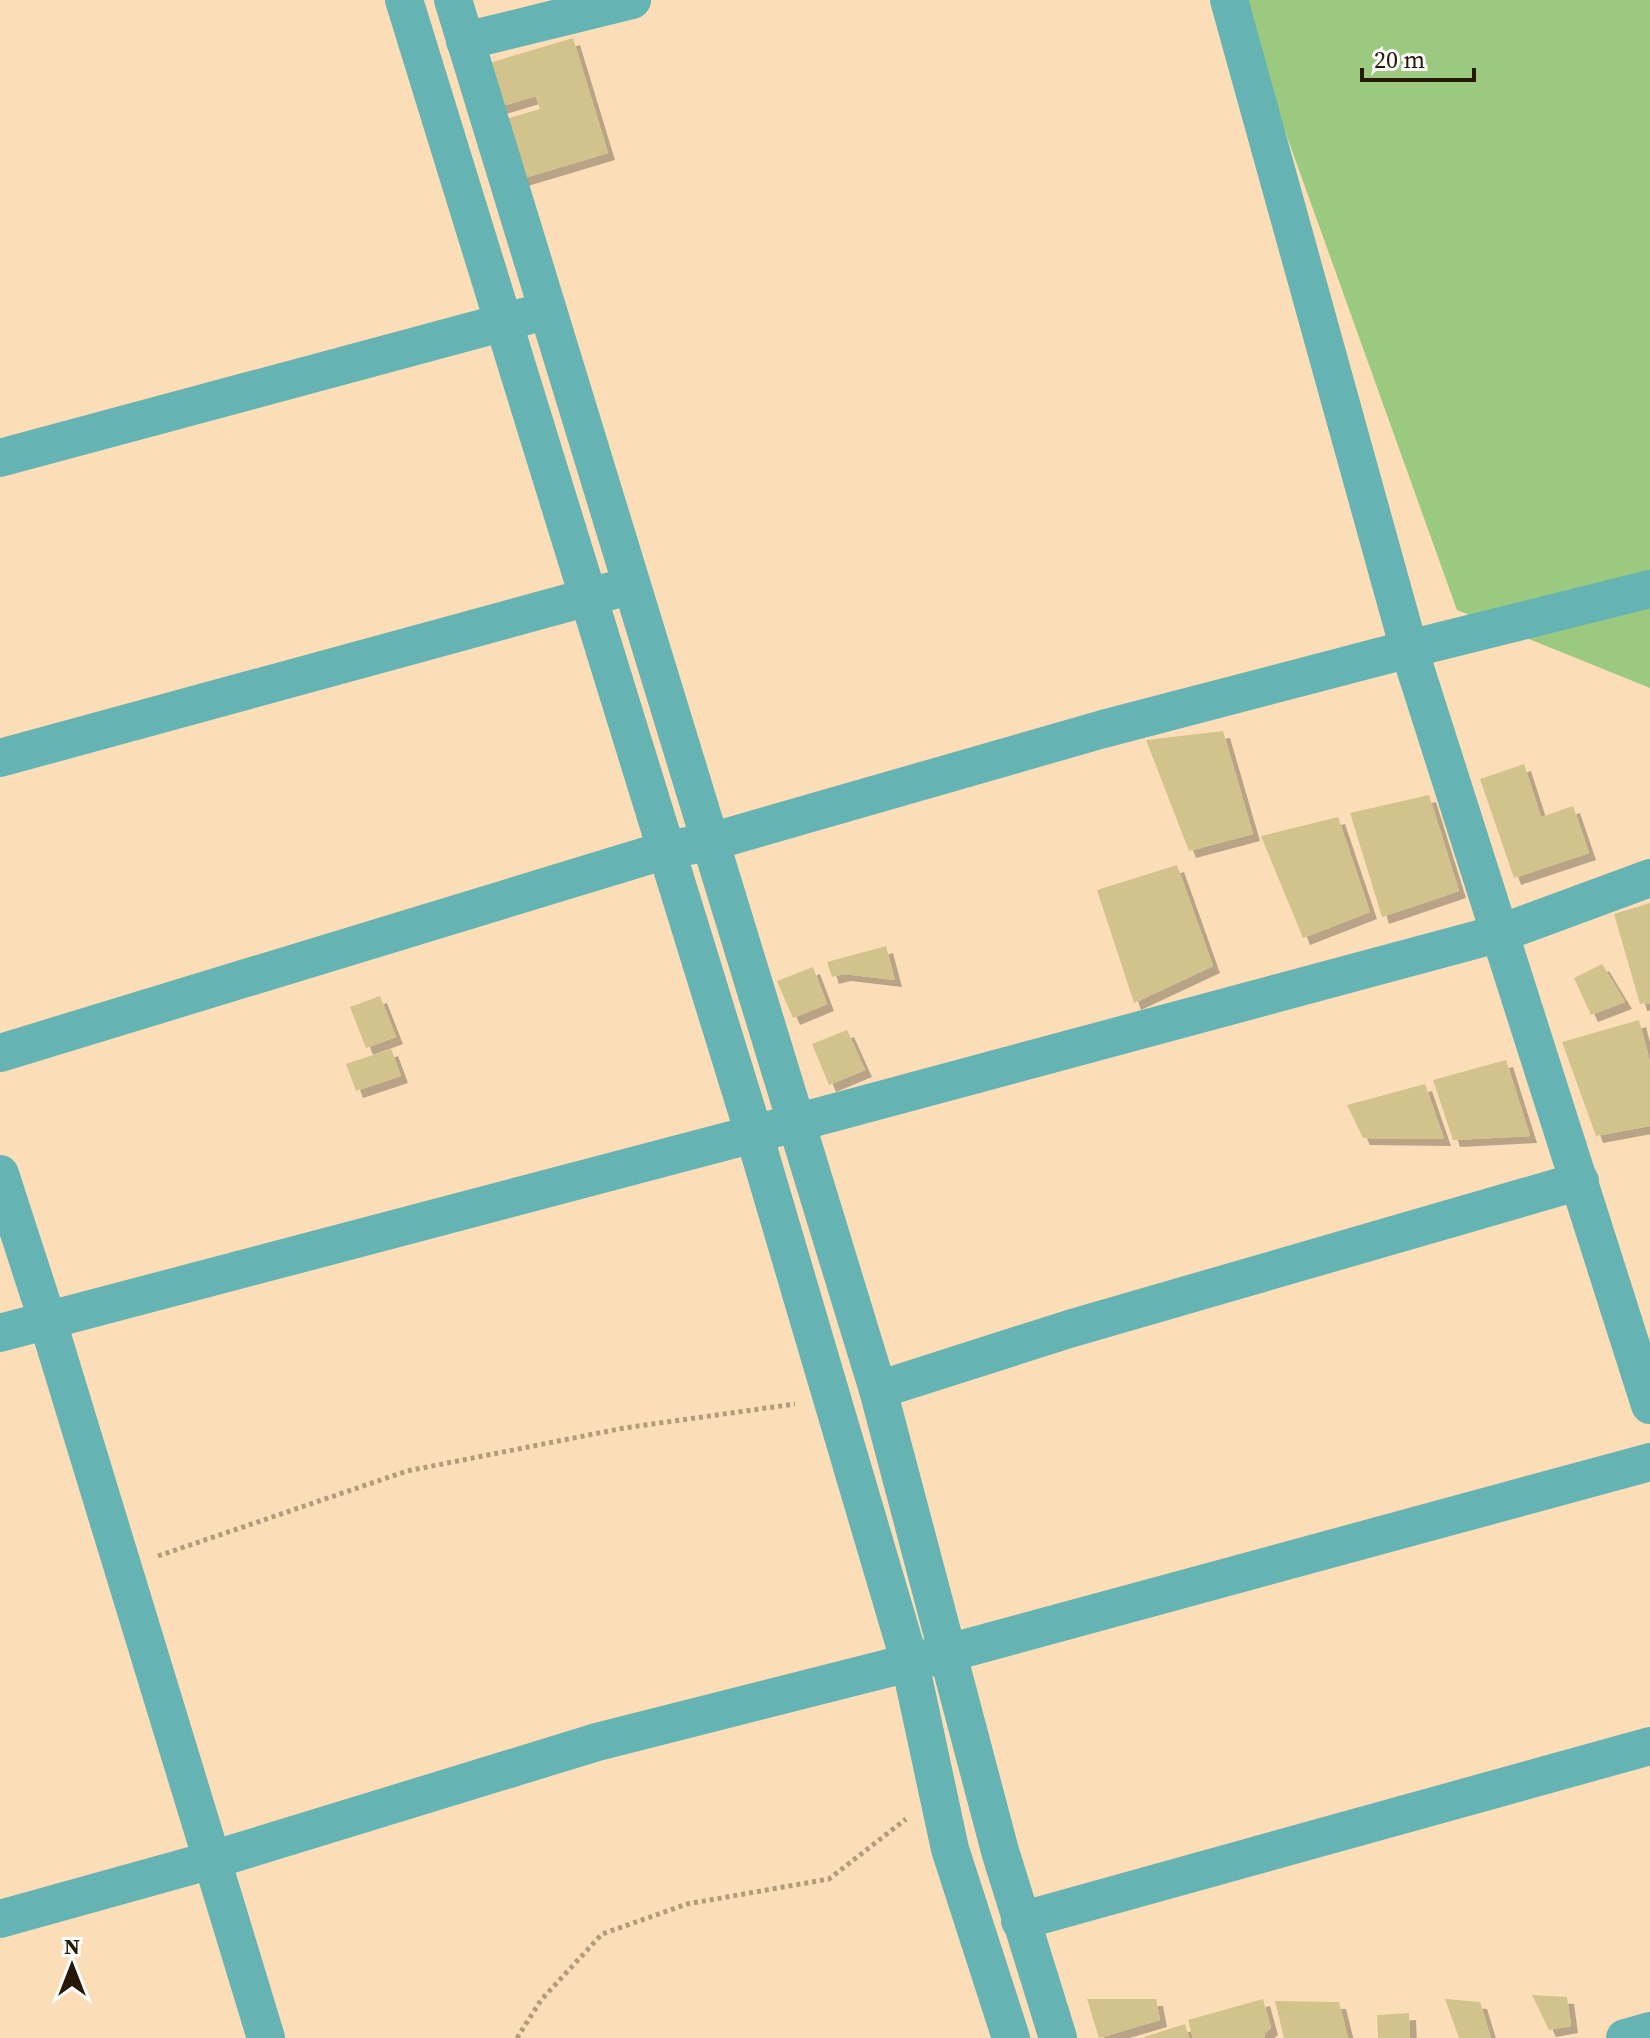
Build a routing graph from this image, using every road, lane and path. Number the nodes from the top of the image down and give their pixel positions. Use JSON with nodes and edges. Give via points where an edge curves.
{"nodes":[{"id":1,"x":404,"y":0,"type":"edge"},
{"id":2,"x":453,"y":0,"type":"edge"},
{"id":3,"x":632,"y":0,"type":"edge"},
{"id":4,"x":1229,"y":0,"type":"edge"},
{"id":5,"x":465,"y":41,"type":"junction"},
{"id":6,"x":548,"y":310,"type":"junction"},
{"id":7,"x":504,"y":323,"type":"junction"},
{"id":8,"x":0,"y":458,"type":"edge"},
{"id":9,"x":631,"y":585,"type":"junction"},
{"id":10,"x":1650,"y":589,"type":"edge"},
{"id":11,"x":589,"y":599,"type":"junction"},
{"id":12,"x":1409,"y":649,"type":"junction"},
{"id":13,"x":0,"y":758,"type":"edge"},
{"id":14,"x":710,"y":842,"type":"junction"},
{"id":15,"x":666,"y":850,"type":"junction"},
{"id":16,"x":1650,"y":878,"type":"edge"},
{"id":17,"x":1501,"y":933,"type":"junction"},
{"id":18,"x":0,"y":1053,"type":"edge"},
{"id":19,"x":796,"y":1123,"type":"junction"},
{"id":20,"x":754,"y":1134,"type":"junction"},
{"id":21,"x":0,"y":1174,"type":"edge"},
{"id":22,"x":1580,"y":1181,"type":"junction"},
{"id":23,"x":47,"y":1319,"type":"junction"},
{"id":24,"x":0,"y":1333,"type":"edge"},
{"id":25,"x":878,"y":1390,"type":"junction"},
{"id":26,"x":832,"y":1398,"type":"junction"},
{"id":27,"x":1650,"y":1405,"type":"edge"},
{"id":28,"x":1650,"y":1462,"type":"edge"},
{"id":29,"x":123,"y":1569,"type":"junction"},
{"id":30,"x":948,"y":1653,"type":"junction"},
{"id":31,"x":910,"y":1663,"type":"junction"},
{"id":32,"x":1650,"y":1746,"type":"edge"},
{"id":33,"x":939,"y":1793,"type":"junction"},
{"id":34,"x":212,"y":1860,"type":"junction"},
{"id":35,"x":0,"y":1919,"type":"edge"},
{"id":36,"x":1020,"y":1921,"type":"junction"},
{"id":37,"x":1650,"y":2031,"type":"edge"},
{"id":38,"x":266,"y":2038,"type":"edge"},
{"id":39,"x":517,"y":2038,"type":"edge"},
{"id":40,"x":1011,"y":2038,"type":"edge"},
{"id":41,"x":1058,"y":2038,"type":"edge"},
{"id":42,"x":1625,"y":2038,"type":"edge"}],
"edges":[{"from":1,"to":7,"type":"street"},
{"from":2,"to":5,"type":"street"},
{"from":3,"to":5,"type":"street"},
{"from":4,"to":12,"type":"street"},
{"from":5,"to":6,"type":"street"},
{"from":6,"to":7,"type":"street"},
{"from":6,"to":9,"type":"street"},
{"from":7,"to":8,"type":"street"},
{"from":7,"to":11,"type":"street"},
{"from":9,"to":11,"type":"street"},
{"from":9,"to":14,"type":"street"},
{"from":10,"to":12,"type":"street"},
{"from":11,"to":13,"type":"street"},
{"from":11,"to":15,"type":"street"},
{"from":12,"to":14,"type":"street","via":[[1103,729]]},
{"from":12,"to":17,"type":"street"},
{"from":14,"to":15,"type":"street"},
{"from":14,"to":19,"type":"street"},
{"from":15,"to":18,"type":"street"},
{"from":15,"to":20,"type":"street"},
{"from":16,"to":17,"type":"street"},
{"from":17,"to":19,"type":"street"},
{"from":17,"to":22,"type":"street"},
{"from":19,"to":20,"type":"street"},
{"from":19,"to":25,"type":"street"},
{"from":20,"to":23,"type":"street"},
{"from":20,"to":26,"type":"street"},
{"from":21,"to":23,"type":"street"},
{"from":22,"to":25,"type":"street"},
{"from":22,"to":27,"type":"street"},
{"from":23,"to":24,"type":"street"},
{"from":23,"to":29,"type":"street"},
{"from":25,"to":30,"type":"street"},
{"from":26,"to":29,"type":"path","via":[[624,1428],[407,1471]]},
{"from":26,"to":31,"type":"street"},
{"from":28,"to":30,"type":"street"},
{"from":29,"to":34,"type":"street"},
{"from":30,"to":31,"type":"street"},
{"from":30,"to":36,"type":"street"},
{"from":31,"to":33,"type":"street"},
{"from":31,"to":34,"type":"street","via":[[597,1742]]},
{"from":32,"to":36,"type":"street"},
{"from":33,"to":39,"type":"path","via":[[829,1879],[687,1904],[602,1934],[541,2000]]},
{"from":33,"to":40,"type":"street","via":[[950,1849]]},
{"from":34,"to":35,"type":"street"},
{"from":34,"to":38,"type":"street"},
{"from":36,"to":41,"type":"street"},
{"from":37,"to":42,"type":"street"}]}
